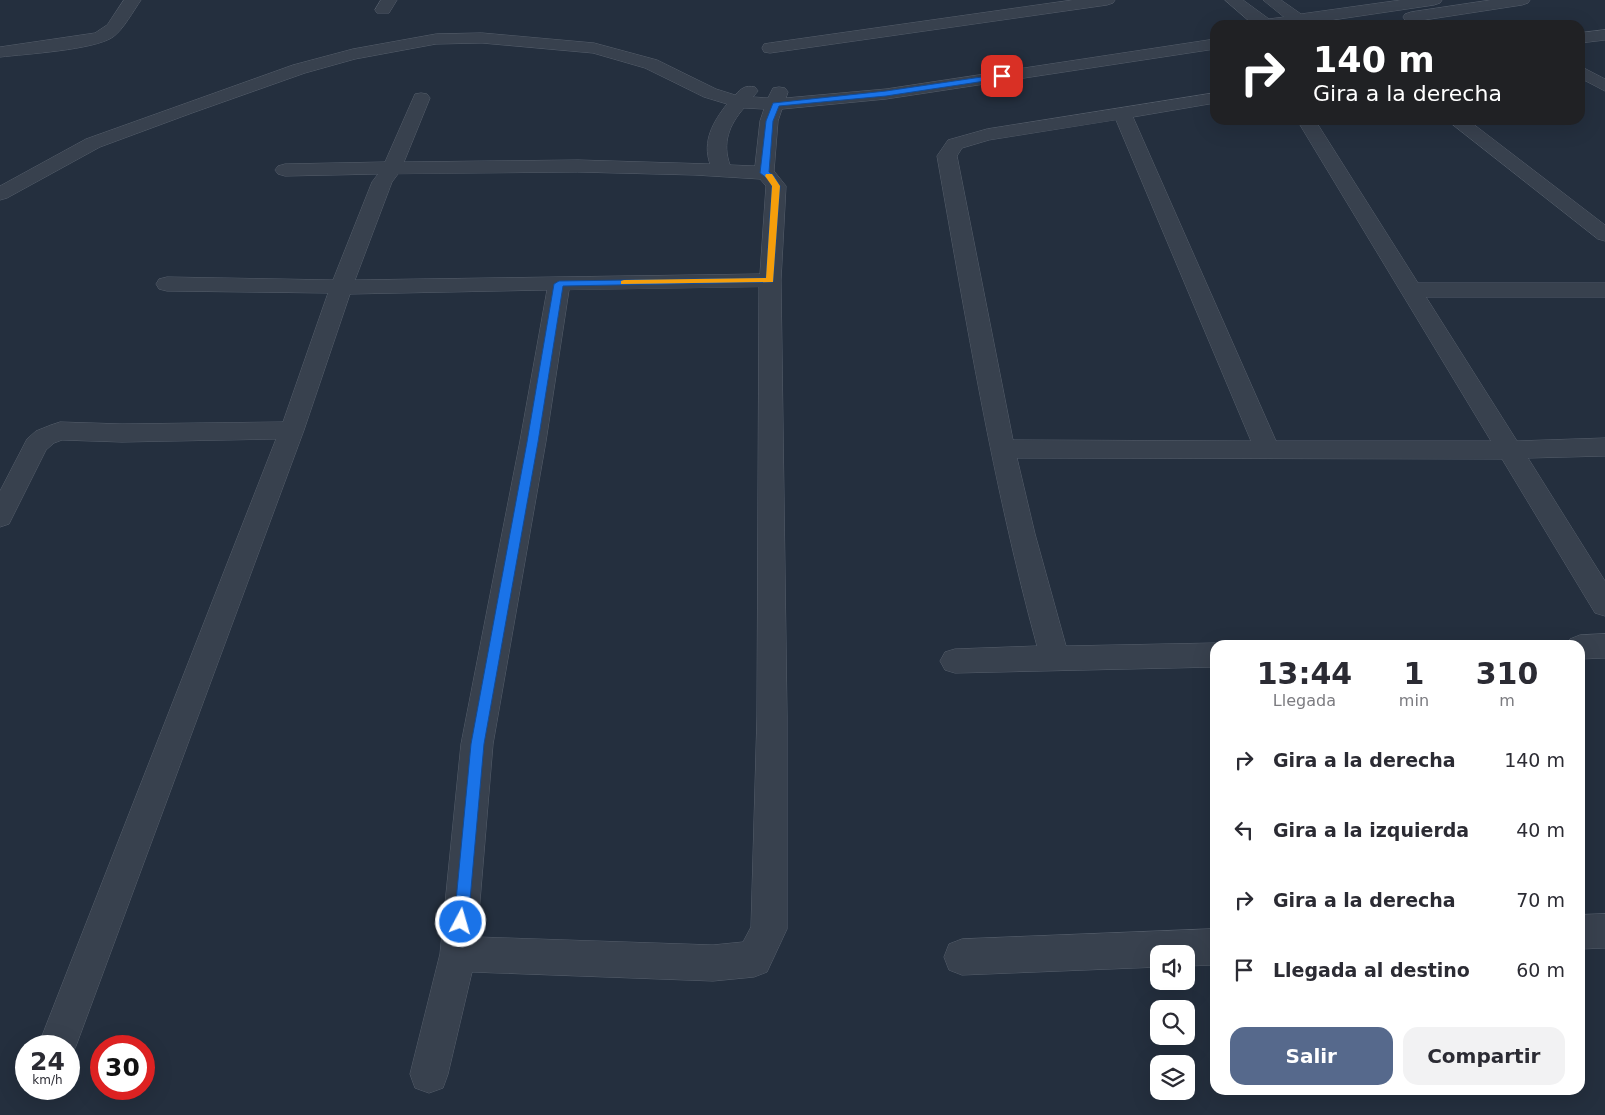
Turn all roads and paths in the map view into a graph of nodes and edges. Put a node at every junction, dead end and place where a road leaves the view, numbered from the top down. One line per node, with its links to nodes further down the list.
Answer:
1 (133, 0): 17 (street)
2 (1107, 0): 16 (street)
3 (1233, 0): 7 (street)
4 (1271, 0): 8 (street)
5 (1434, 0): 9 (street)
6 (1522, 0): 10 (street)
7 (1259, 20)
8 (1299, 20)
9 (1314, 20)
10 (1387, 20)
11 (1210, 33): 23 (street)
12 (1605, 35): 14 (street)
13 (615, 36): 32 (street)
14 (1585, 37)
15 (1210, 45): 23 (street)
16 (770, 48)
17 (0, 52)
18 (1585, 74): 20 (street)
19 (728, 81): 21 (street)
20 (1605, 86)
21 (744, 96): 23 (street); 30 (street); 33 (street)
22 (421, 98): 28 (street)
23 (778, 98): 31 (street)
24 (1210, 99): 25 (street)
25 (1122, 113): 43 (street); 44 (street)
26 (1309, 125): 39 (street)
27 (1462, 125): 34 (street)
28 (392, 168): 29 (street); 30 (street); 38 (street)
29 (285, 170)
30 (722, 170): 31 (street)
31 (764, 173): 35 (street)
32 (0, 176)
33 (0, 194)
34 (1605, 235)
35 (770, 280): 37 (street); 56 (street)
36 (167, 284): 38 (street)
37 (559, 284): 38 (street); 56 (street)
38 (341, 287): 41 (street)
39 (1412, 290): 40 (street); 45 (street)
40 (1605, 290)
41 (292, 430): 46 (street); 58 (street)
42 (1605, 447): 45 (street)
43 (1004, 449): 44 (street); 51 (street)
44 (1268, 450): 45 (street)
45 (1510, 450): 47 (street)
46 (0, 517)
47 (1605, 605)
48 (1605, 646): 49 (street)
49 (1585, 647)
50 (1210, 655): 51 (street)
51 (1055, 658): 52 (street)
52 (955, 661)
53 (1605, 931): 54 (street)
54 (1585, 932)
55 (1210, 947): 57 (street)
56 (458, 954): 59 (street)
57 (962, 957)
58 (60, 1035)
59 (429, 1074)

